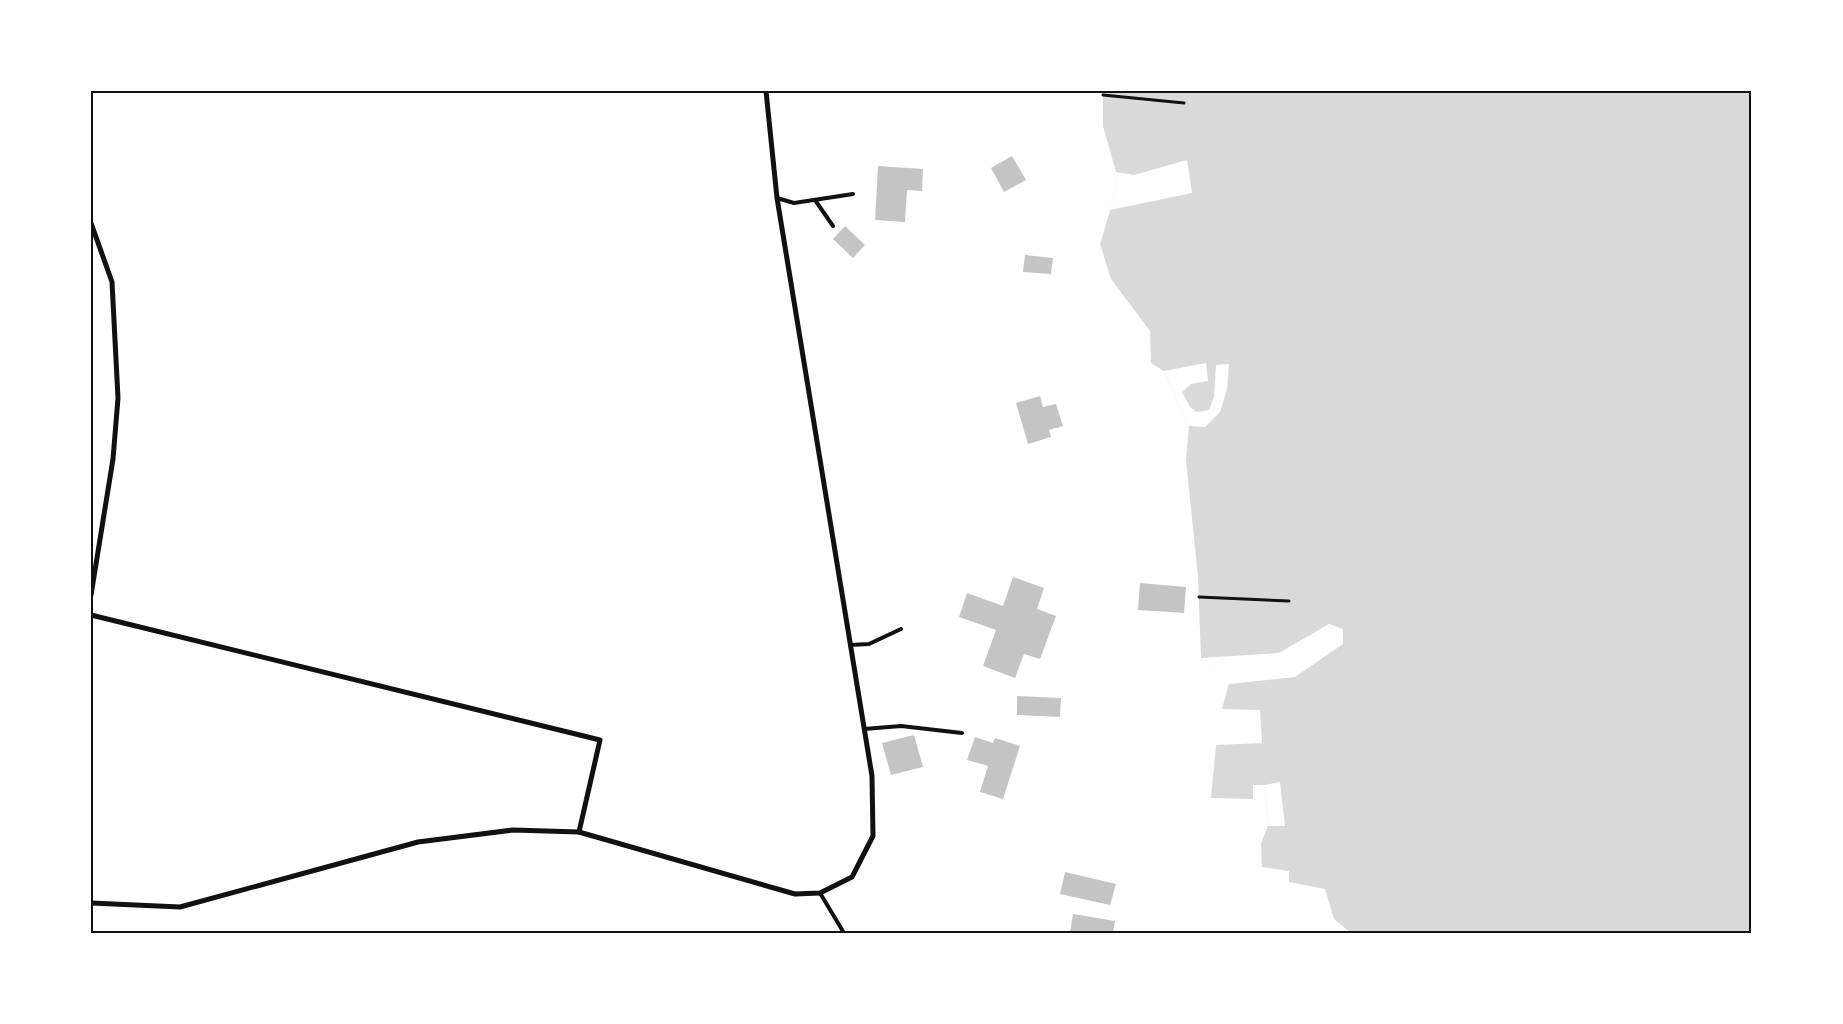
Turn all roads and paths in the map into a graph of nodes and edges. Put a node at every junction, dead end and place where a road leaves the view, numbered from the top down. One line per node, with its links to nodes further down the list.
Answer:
1 (766, 91): 5 (street)
2 (1103, 95): 3 (path)
3 (1184, 103)
4 (853, 194): 6 (lane)
5 (777, 198): 6 (lane); 14 (street)
6 (815, 200): 8 (lane)
7 (91, 223): 9 (street)
8 (832, 226)
9 (91, 595)
10 (1199, 597): 11 (path)
11 (1289, 601)
12 (91, 615): 17 (street)
13 (901, 629): 14 (lane)
14 (850, 645): 15 (street)
15 (864, 729): 16 (lane); 18 (street)
16 (962, 733)
17 (578, 832): 18 (street); 19 (street)
18 (820, 892): 20 (lane)
19 (91, 903)
20 (844, 933)

